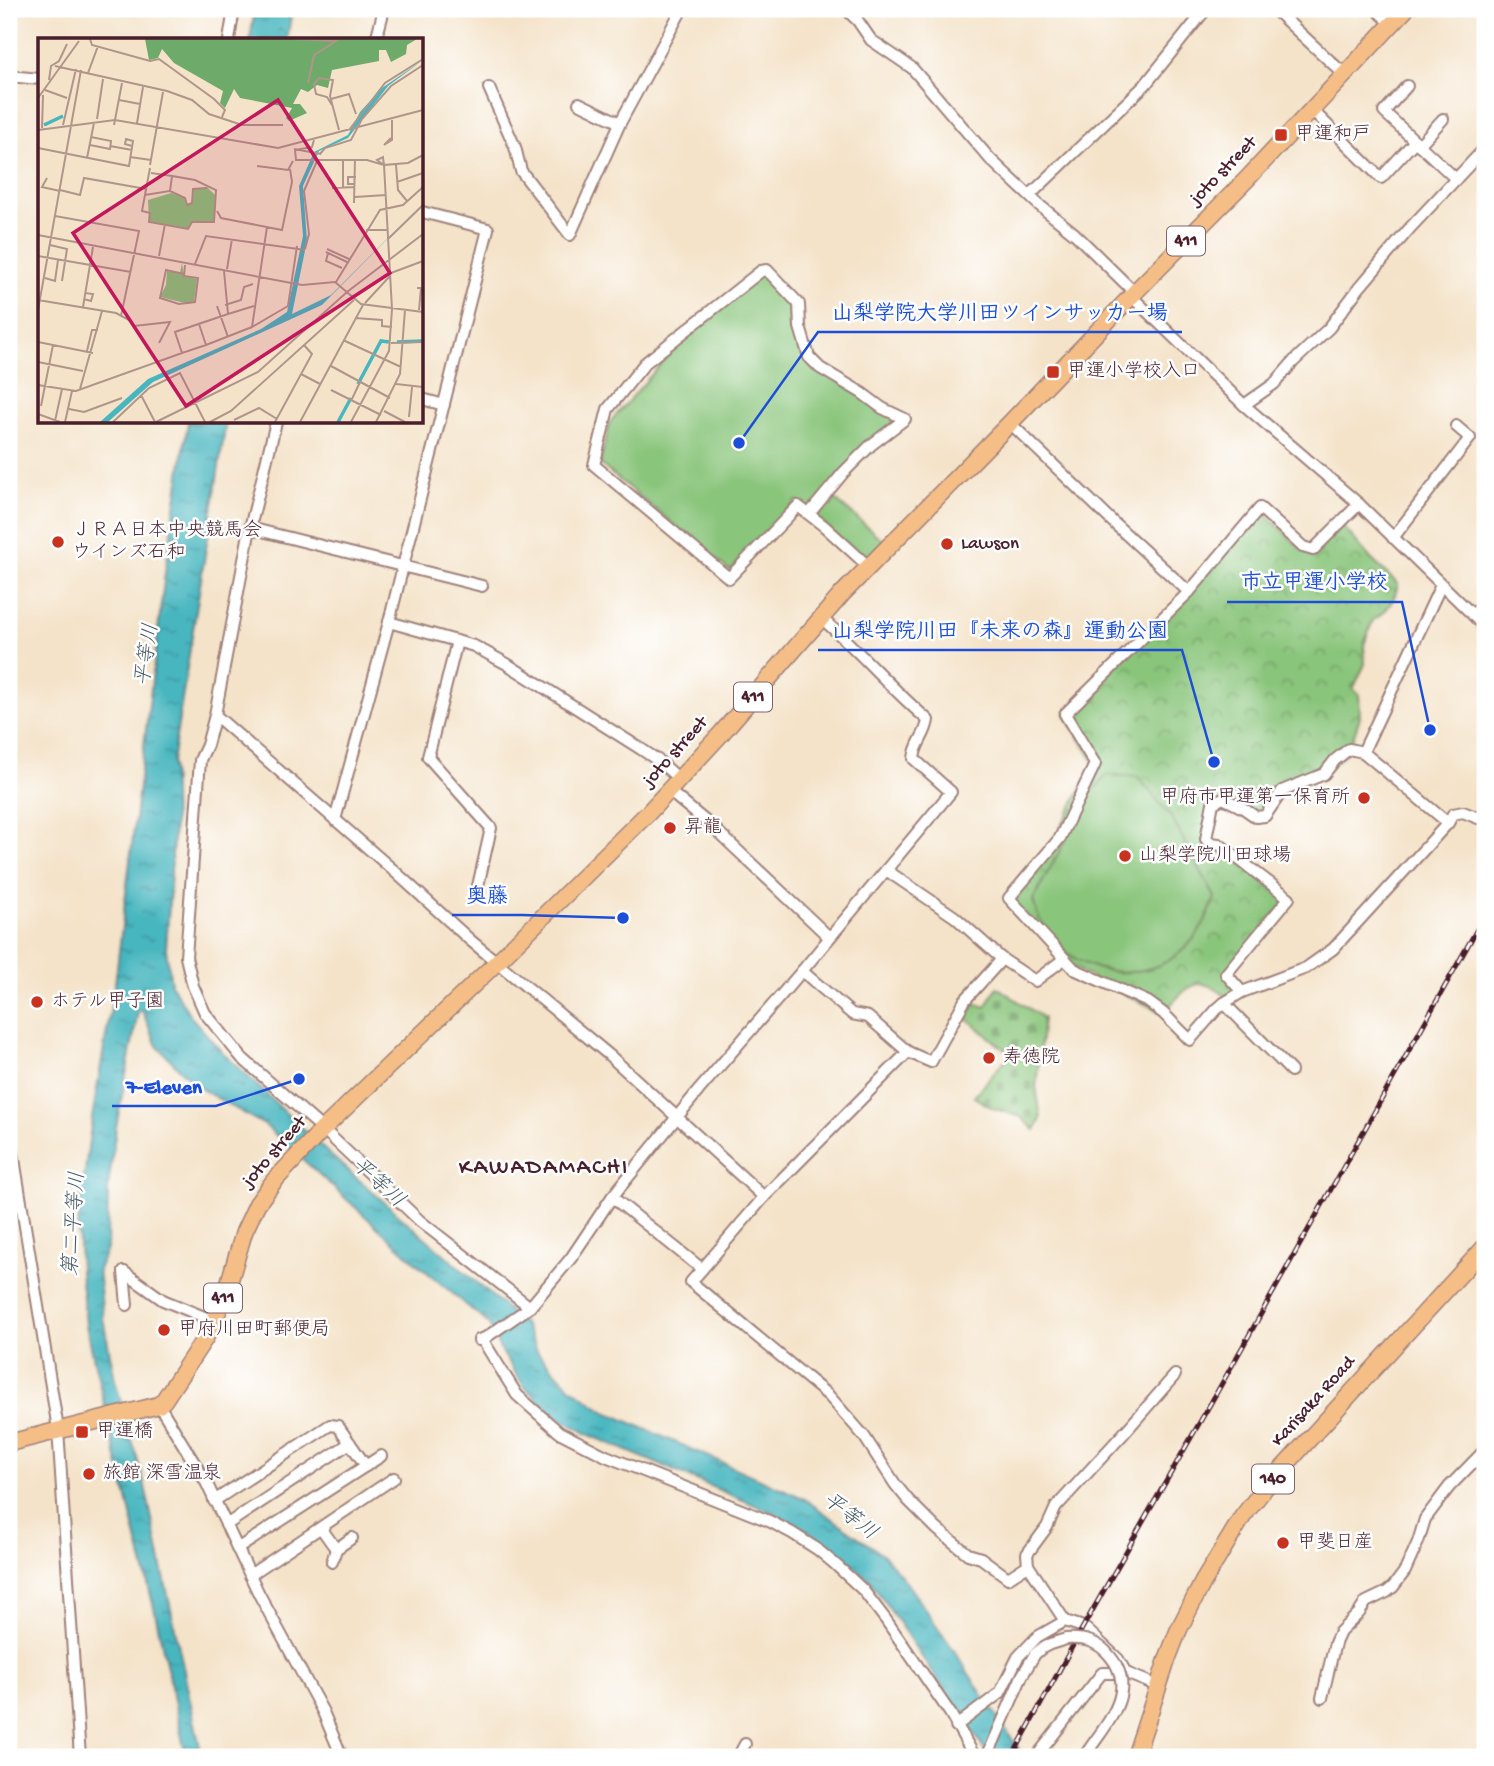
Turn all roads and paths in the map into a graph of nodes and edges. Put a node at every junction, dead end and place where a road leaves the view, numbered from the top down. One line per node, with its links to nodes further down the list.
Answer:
1 (234, 9): 10 (street)
2 (384, 9): 11 (street)
3 (682, 9): 20 (street)
4 (846, 9): 24 (street)
5 (1206, 9): 24 (street)
6 (1274, 9): 12 (street)
7 (1376, 9): 9 (street)
8 (1406, 9): 9 (highway, joto street / 411)
9 (1392, 24): 12 (highway, joto street / 411)
10 (229, 38)
11 (377, 38)
12 (1345, 75): 18 (highway, joto street / 411)
13 (9, 76): 14 (street)
14 (38, 79)
15 (1407, 86): 21 (street)
16 (489, 88): 20 (street)
17 (579, 103): 20 (street)
18 (1312, 110): 21 (street); 26 (highway, joto street / 411)
19 (1443, 119): 21 (street)
20 (620, 123)
21 (1417, 143): 23 (street)
22 (1485, 148): 23 (street)
23 (1456, 179): 29 (street)
24 (1030, 195): 26 (street)
25 (424, 213): 28 (street)
26 (1131, 296): 29 (street); 30 (highway, joto street / 411)
27 (424, 400): 28 (street)
28 (444, 405): 38 (street)
29 (1244, 405): 33 (street)
30 (1010, 423): 37 (highway, joto street / 411); 41 (street)
31 (276, 424): 35 (street)
32 (1456, 426): 36 (street)
33 (1359, 505): 36 (street); 41 (street)
34 (809, 514): 34 (street); 37 (street)
35 (250, 528): 38 (street); 48 (street)
36 (1393, 538): 39 (street)
37 (868, 566): 44 (highway, joto street / 411)
38 (403, 567): 40 (street); 45 (street)
39 (1441, 585): 43 (street); 49 (street)
40 (482, 586)
41 (1189, 592): 58 (street)
42 (1485, 603): 43 (street)
43 (1473, 615): 46 (street)
44 (821, 618): 50 (highway, joto street / 411); 54 (street)
45 (389, 622): 47 (street); 52 (street)
46 (1485, 628)
47 (457, 642): 50 (street); 55 (street)
48 (215, 715): 52 (street); 67 (street)
49 (1363, 752): 53 (street); 61 (street)
50 (674, 785): 56 (street); 59 (highway, joto street / 411)
51 (1485, 811): 53 (street)
52 (335, 820): 59 (street)
53 (1448, 823): 61 (street)
54 (886, 870): 56 (street); 57 (street)
55 (476, 895)
56 (829, 937): 60 (street)
57 (1002, 959): 58 (street); 63 (street)
58 (1065, 959): 62 (street)
59 (498, 961): 65 (street); 67 (highway, joto street / 411)
60 (802, 971): 63 (street); 65 (street)
61 (1242, 992): 62 (street)
62 (1224, 1003): 64 (street)
63 (908, 1052): 69 (street)
64 (1291, 1071)
65 (678, 1118): 68 (street); 69 (street)
66 (9, 1128): 77 (street)
67 (321, 1131): 73 (street); 74 (highway, joto street / 411)
68 (612, 1197): 71 (street); 73 (street)
69 (764, 1197): 71 (street)
70 (1485, 1247): 95 (highway, Karisaka Road / 140)
71 (702, 1269): 91 (street)
72 (127, 1305): 74 (street)
73 (530, 1307): 97 (street)
74 (214, 1321): 76 (highway, joto street / 411)
75 (1175, 1376): 91 (street)
76 (159, 1405): 77 (highway); 84 (street)
77 (58, 1429): 78 (highway); 99 (street)
78 (9, 1443)
79 (350, 1443): 82 (street); 84 (street); 85 (street)
80 (1485, 1450): 96 (street)
81 (381, 1456): 82 (street)
82 (366, 1466): 88 (street)
83 (394, 1478): 86 (street)
84 (214, 1501): 85 (street)
85 (226, 1525): 88 (street)
86 (321, 1528): 89 (street); 92 (street)
87 (352, 1538): 89 (street)
88 (237, 1549): 92 (street)
89 (336, 1549): 90 (street)
90 (332, 1562)
91 (1028, 1565): 93 (street)
92 (250, 1575): 100 (street)
93 (1065, 1621): 94 (street); 97 (street)
94 (1126, 1673): 95 (street); 104 (street)
95 (1158, 1686): 106 (highway, Karisaka Road / 140)
96 (1322, 1698)
97 (959, 1724): 102 (street)
98 (745, 1744): 101 (street)
99 (80, 1757)
100 (341, 1757)
101 (738, 1757)
102 (969, 1757)
103 (986, 1757): 105 (street, bridge)
104 (1036, 1757)
105 (1084, 1757)
106 (1135, 1757)

